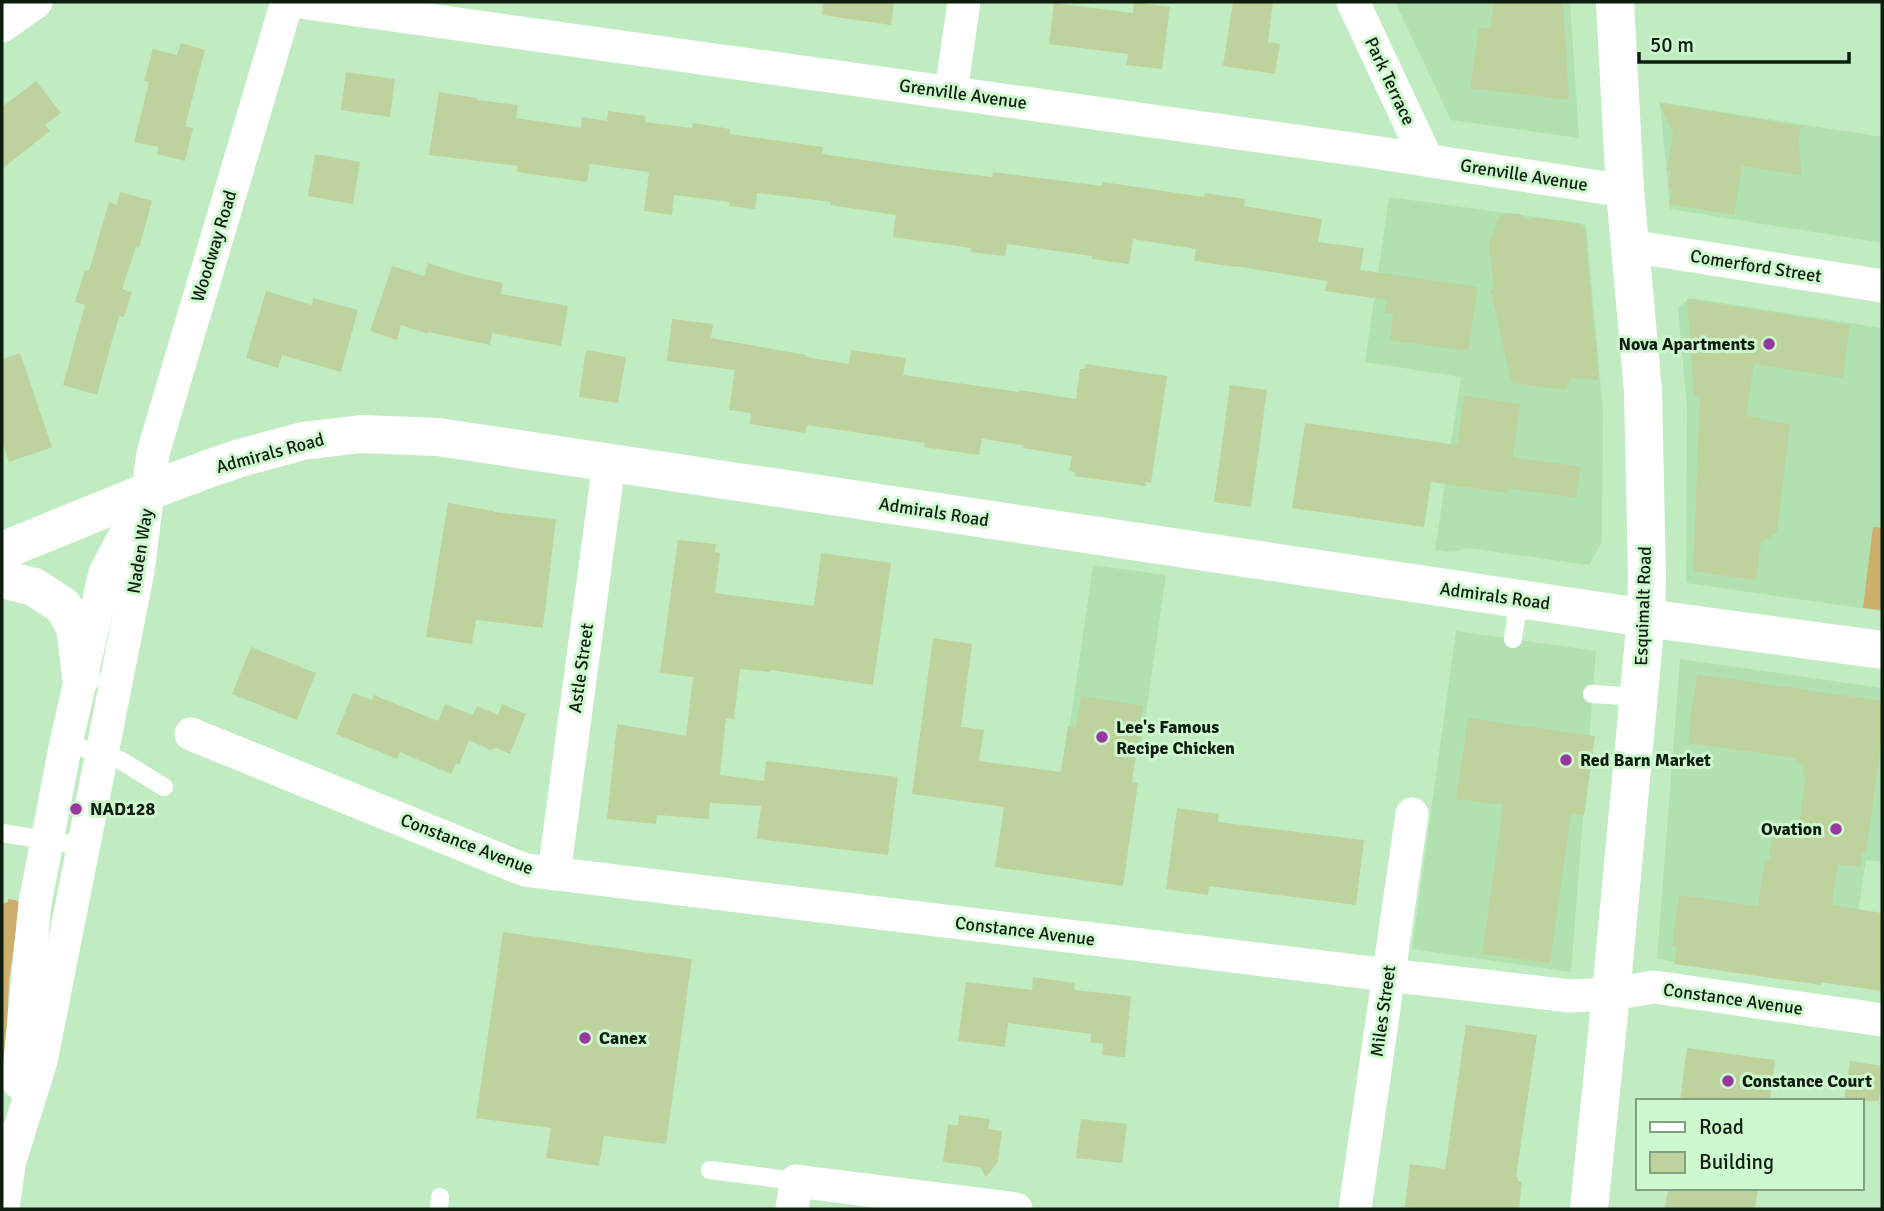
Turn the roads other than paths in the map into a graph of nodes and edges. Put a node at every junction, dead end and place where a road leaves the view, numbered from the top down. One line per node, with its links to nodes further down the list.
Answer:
1 (36, 2): 7 (street)
2 (287, 2): 14 (street, Woodway Road)
3 (300, 2): 8 (street, Grenville Avenue)
4 (964, 2): 8 (street)
5 (1353, 2): 9 (street, Park Terrace)
6 (1615, 2): 10 (main road, Esquimalt Road)
7 (2, 26)
8 (951, 92): 9 (street, Grenville Avenue)
9 (1427, 160): 10 (street, Grenville Avenue)
10 (1625, 191): 11 (main road, Esquimalt Road)
11 (1630, 246): 12 (street, Comerford Street); 18 (main road, Esquimalt Road)
12 (1882, 286)
13 (609, 463): 14 (main road, Admirals Road); 17 (main road, Admirals Road); 32 (street, Astle Street)
14 (149, 491): 15 (main road, Admirals Road); 21 (street, Naden Way); 26 (street, Naden Way)
15 (2, 551)
16 (2, 579): 21 (main road)
17 (1519, 599): 18 (main road, Admirals Road); 19 (lane)
18 (1646, 618): 20 (main road, Admirals Road); 23 (main road, Esquimalt Road)
19 (1513, 639)
20 (1882, 650)
21 (81, 677): 25 (street, Naden Way)
22 (1592, 694): 23 (lane)
23 (1639, 696): 34 (main road, Esquimalt Road)
24 (191, 734): 32 (street, Constance Avenue)
25 (66, 743): 26 (lane); 30 (street, Naden Way)
26 (102, 754): 27 (lane); 31 (street, Naden Way)
27 (164, 787)
28 (1412, 814): 33 (street, Miles Street)
29 (2, 833): 30 (lane)
30 (47, 841): 31 (lane); 36 (street, Naden Way)
31 (84, 846): 36 (street, Naden Way)
32 (554, 873): 33 (street, Constance Avenue)
33 (1388, 975): 34 (street, Constance Avenue); 41 (street, Miles Street)
34 (1611, 994): 35 (street, Constance Avenue); 42 (main road, Esquimalt Road)
35 (1882, 1020)
36 (10, 1157): 39 (street, Naden Way)
37 (710, 1170): 38 (lane)
38 (794, 1195): 40 (street)
39 (2, 1209)
40 (1016, 1209)
41 (1355, 1209)
42 (1589, 1209)

